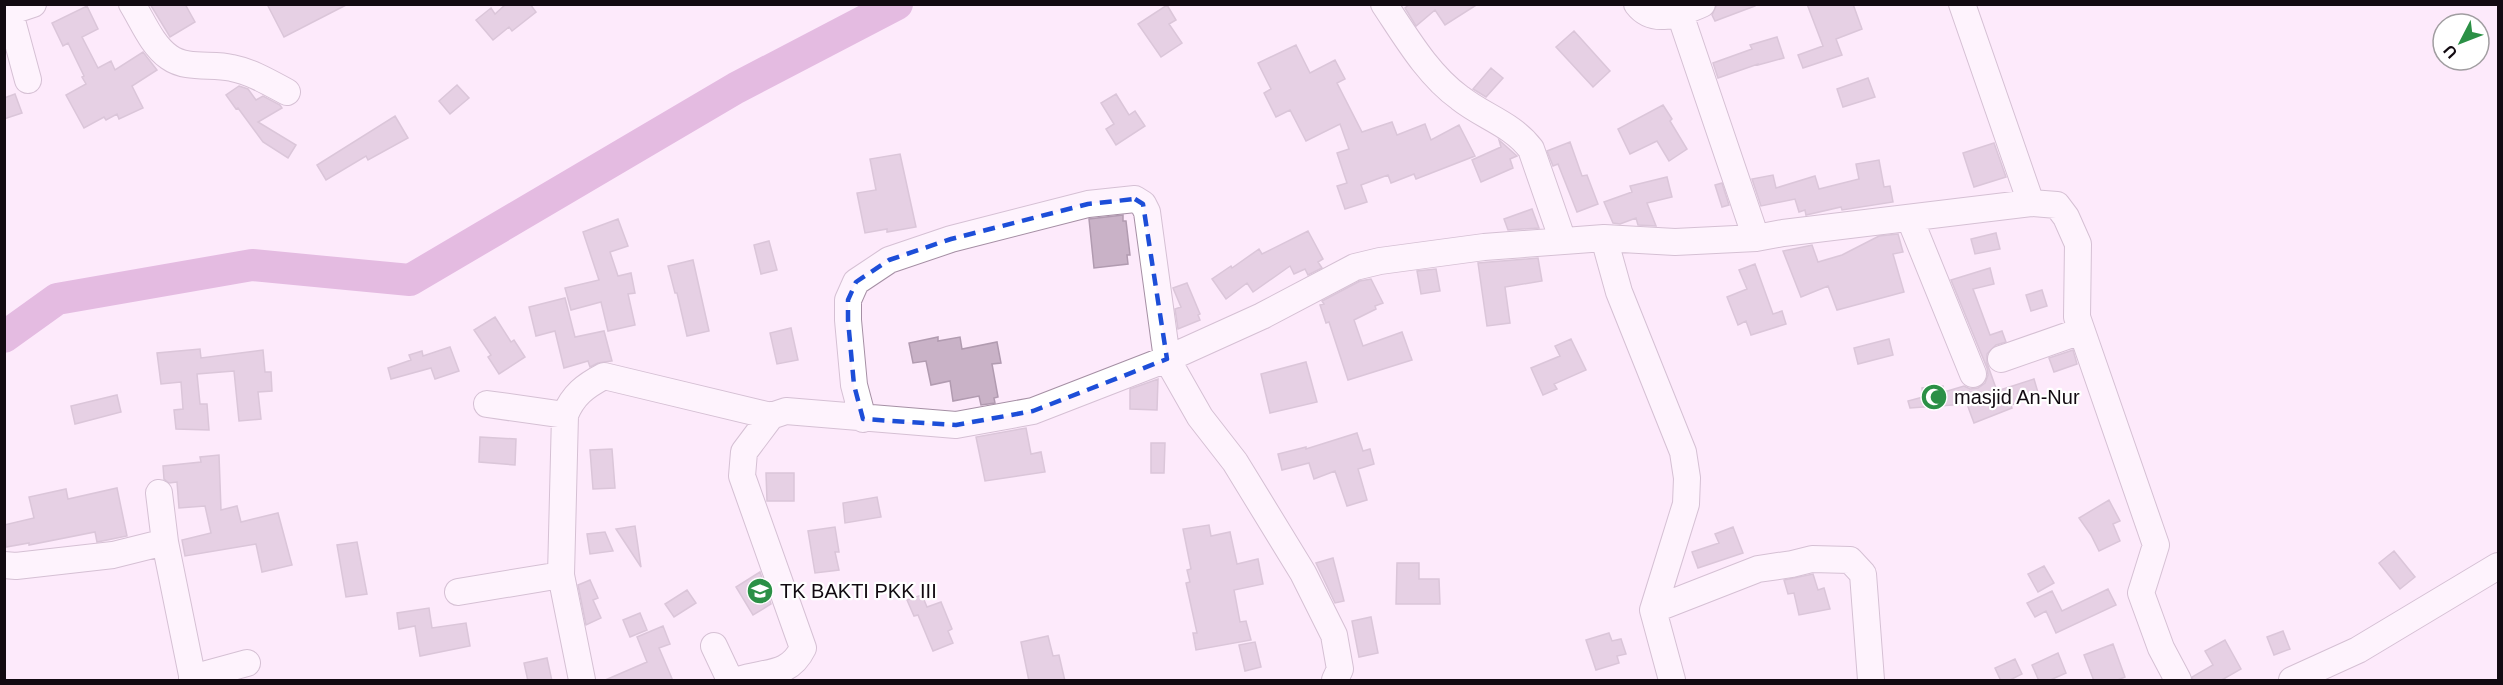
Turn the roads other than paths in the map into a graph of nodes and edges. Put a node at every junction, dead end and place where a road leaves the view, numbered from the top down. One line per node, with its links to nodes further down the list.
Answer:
1 (33, 4): 7 (street)
2 (132, 4): 8 (street)
3 (1384, 4): 13 (street)
4 (1637, 4): 6 (street)
5 (1962, 4): 9 (street)
6 (1691, 9): 12 (street)
7 (28, 80)
8 (287, 92)
9 (2031, 203): 10 (street); 14 (street)
10 (1910, 219): 12 (street); 17 (street)
11 (1604, 238): 12 (street); 13 (street); 28 (street)
12 (1756, 238)
13 (1563, 241): 16 (street)
14 (2081, 331): 15 (street); 38 (street)
15 (2001, 358)
16 (1167, 359): 21 (street); 21 (street); 35 (street)
17 (1972, 374)
18 (487, 404): 19 (street)
19 (565, 415): 20 (street); 26 (street)
20 (771, 416): 21 (street); 34 (street)
21 (863, 419)
22 (159, 493): 23 (street)
23 (165, 542): 24 (street); 31 (street)
24 (4, 565)
25 (2499, 566): 39 (street)
26 (561, 575): 27 (street); 32 (street)
27 (458, 591)
28 (1653, 610): 36 (street); 37 (street)
29 (714, 646): 33 (street)
30 (247, 663): 31 (street)
31 (192, 679)
32 (582, 681)
33 (730, 681)
34 (739, 681)
35 (1335, 681)
36 (1672, 681)
37 (1871, 681)
38 (2178, 681)
39 (2292, 681)

